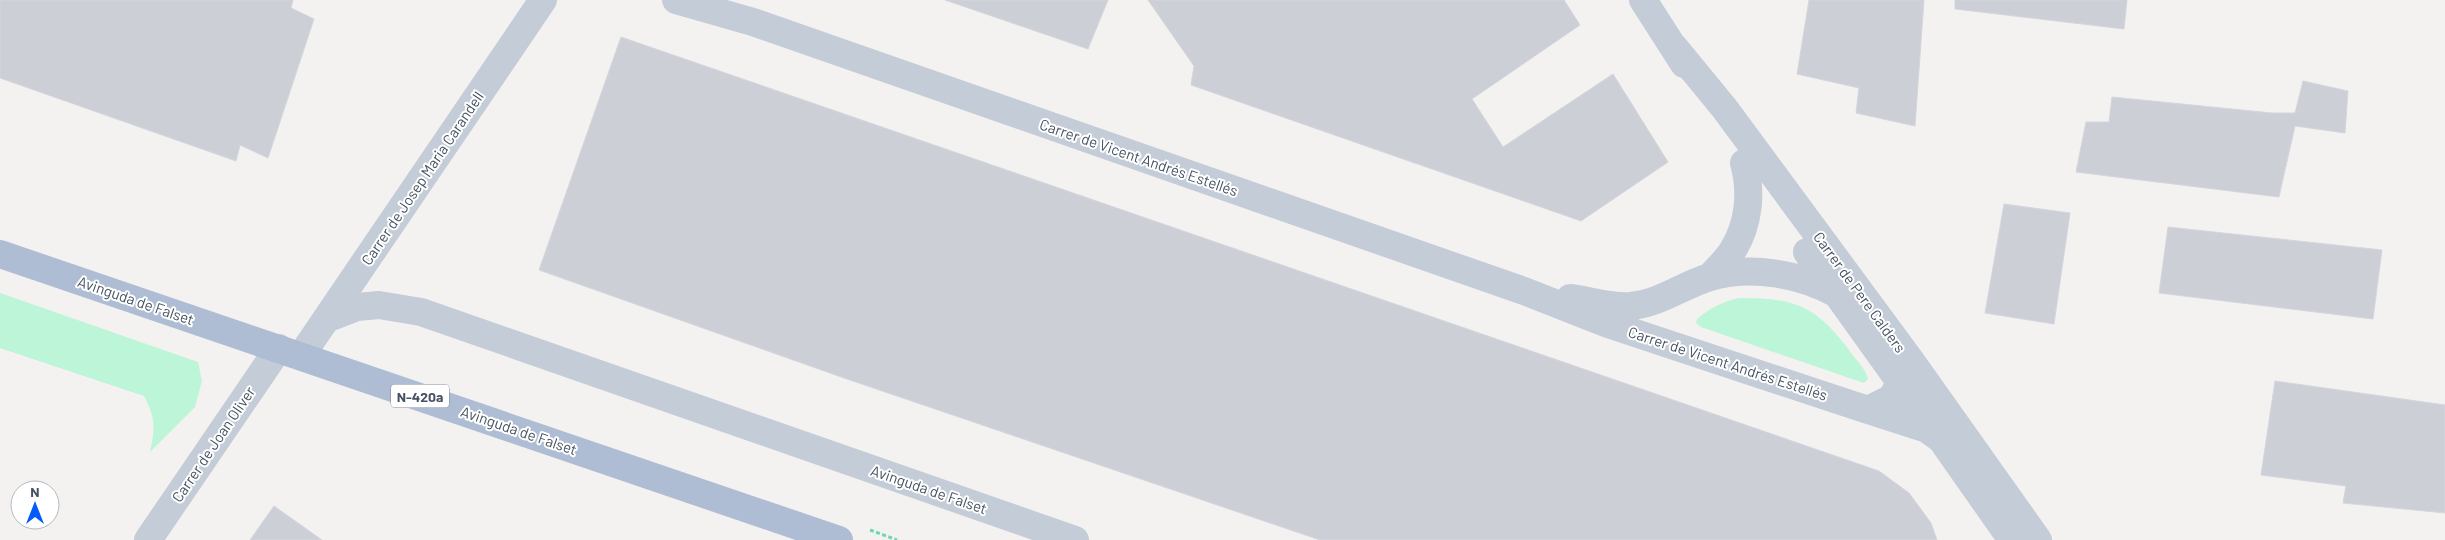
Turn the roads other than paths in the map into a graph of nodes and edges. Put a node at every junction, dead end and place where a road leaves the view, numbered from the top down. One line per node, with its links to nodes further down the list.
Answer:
1 (543, 0): 12 (street, Carrer de Josep Maria Carandell)
2 (676, 0): 5 (street, Carrer de Vicent Andrés Estellés)
3 (718, 0): 5 (street, Carrer de Vicent Andrés Estellés)
4 (1643, 0): 6 (street, Carrer de Pere Calders)
5 (754, 22): 10 (street, Carrer de Vicent Andrés Estellés)
6 (1675, 48): 7 (street, Carrer de Pere Calders); 14 (street, Carrer de Pere Calders)
7 (1744, 163): 9 (street, Carrer de Pere Calders); 11 (street, Carrer de Pere Calders)
8 (0, 254): 13 (main road, Avinguda de Falset / N-420a)
9 (1710, 277): 10 (street, Carrer de Vicent Andrés Estellés); 11 (street, Carrer de Vicent Andrés Estellés)
10 (1524, 292): 15 (street, Carrer de Vicent Andrés Estellés)
11 (1838, 295): 14 (street, Carrer de Pere Calders); 14 (street, Carrer de Vicent Andrés Estellés)
12 (326, 319): 13 (street, Carrer de Josep Maria Carandell); 19 (street, Avinguda de Falset)
13 (290, 352): 17 (street, Carrer de Joan Oliver); 18 (main road, Avinguda de Falset / N-420a)
14 (1903, 363): 15 (street); 16 (street, Carrer de Pere Calders); 21 (street, Carrer de Pere Calders)
15 (1868, 410): 16 (street, Carrer de Pere Calders)
16 (1941, 439): 20 (street, Carrer de Pere Calders)
17 (148, 540)
18 (839, 540)
19 (1075, 540)
20 (2012, 540)
21 (2038, 540)

